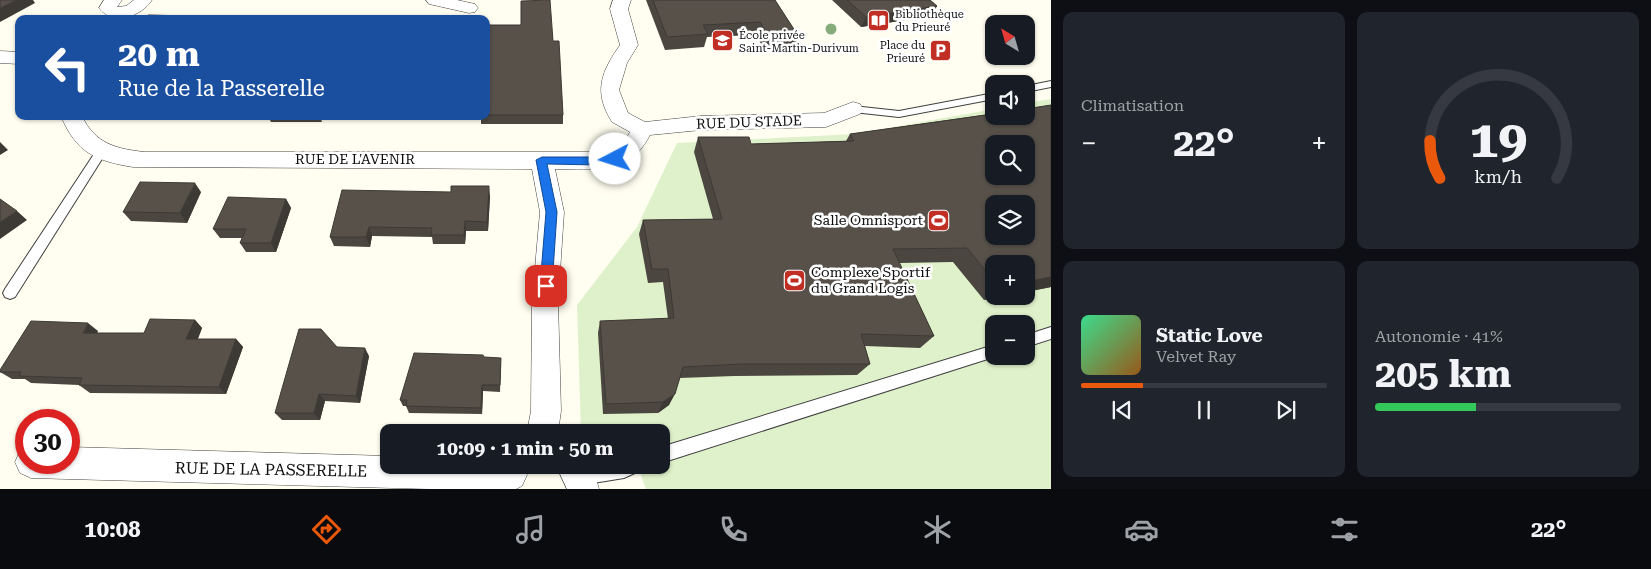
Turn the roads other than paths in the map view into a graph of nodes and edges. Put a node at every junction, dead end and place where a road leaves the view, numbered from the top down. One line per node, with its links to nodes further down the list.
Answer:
1 (435, 0): 4 (street)
2 (622, 0): 13 (street)
3 (148, 1): 5 (street)
4 (469, 8)
5 (113, 10)
6 (0, 57): 7 (street)
7 (15, 58)
8 (1051, 84): 9 (lane)
9 (1035, 87)
10 (985, 98): 11 (lane)
11 (853, 109): 13 (street, RUE DU STADE)
12 (73, 120): 14 (street, RUE DE L'AVENIR)
13 (642, 129): 15 (street, RUE DE L'AVENIR)
14 (102, 151): 15 (street, RUE DE L'AVENIR); 16 (lane)
15 (542, 160): 20 (street)
16 (10, 293)
17 (1051, 333): 18 (lane)
18 (1035, 338)
19 (985, 354): 21 (lane)
20 (544, 424)
21 (670, 452)
22 (80, 464): 24 (street, RUE DE LA PASSERELLE)
23 (598, 474): 25 (lane)
24 (512, 476)
25 (578, 477)

